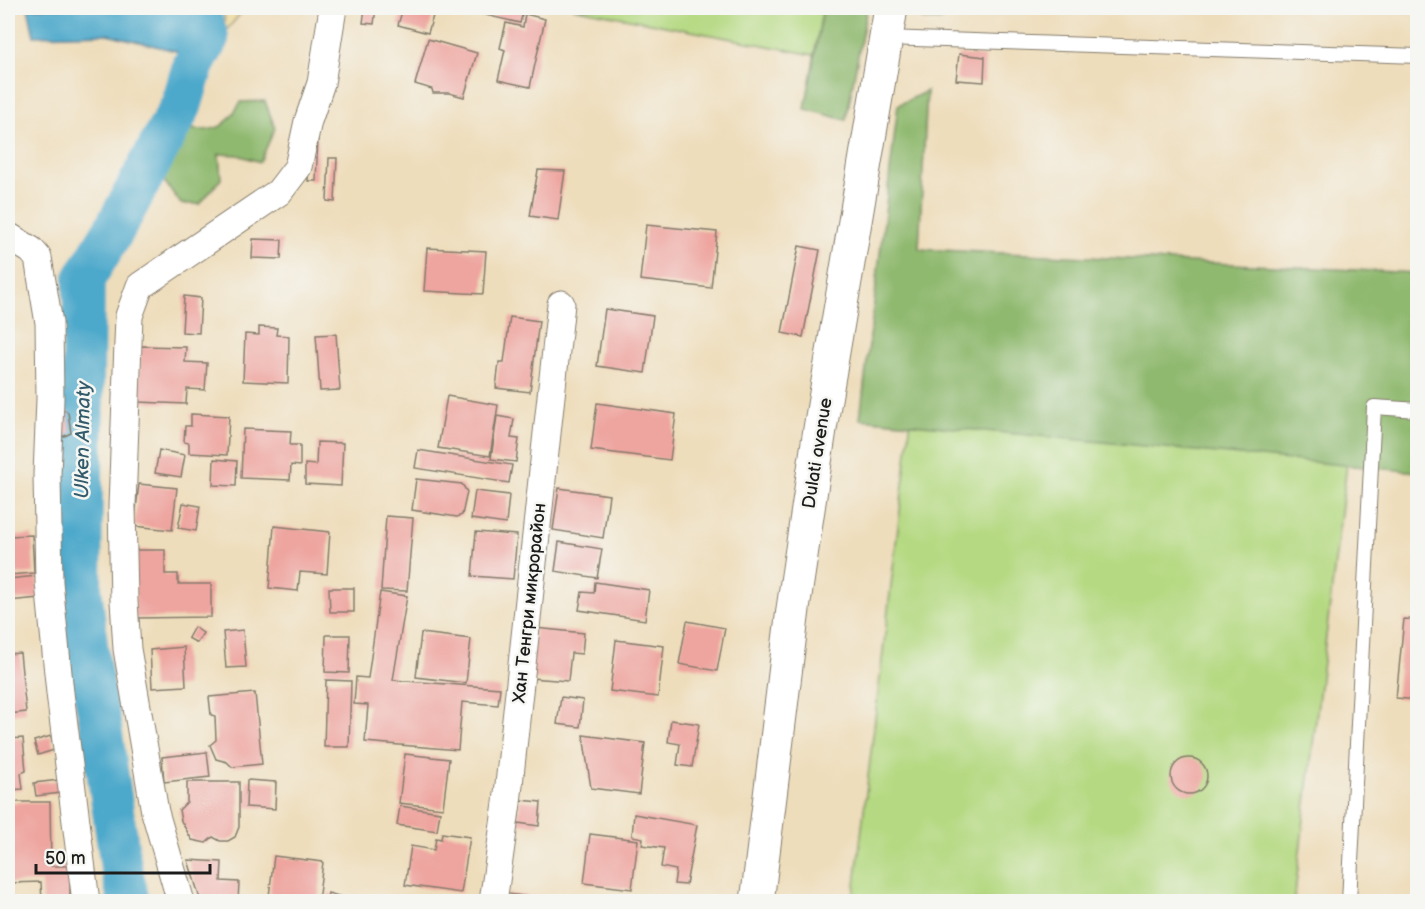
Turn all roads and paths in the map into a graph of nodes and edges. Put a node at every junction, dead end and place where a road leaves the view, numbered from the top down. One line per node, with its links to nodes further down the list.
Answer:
1 (333, 8): 8 (street)
2 (888, 23): 3 (lane); 10 (main road, Dulati avenue)
3 (1418, 56)
4 (8, 236): 7 (street)
5 (561, 304): 9 (street, Хан Тенгри микрорайон)
6 (1418, 410): 11 (lane)
7 (86, 902)
8 (181, 902)
9 (493, 902)
10 (757, 902)
11 (1349, 902)

